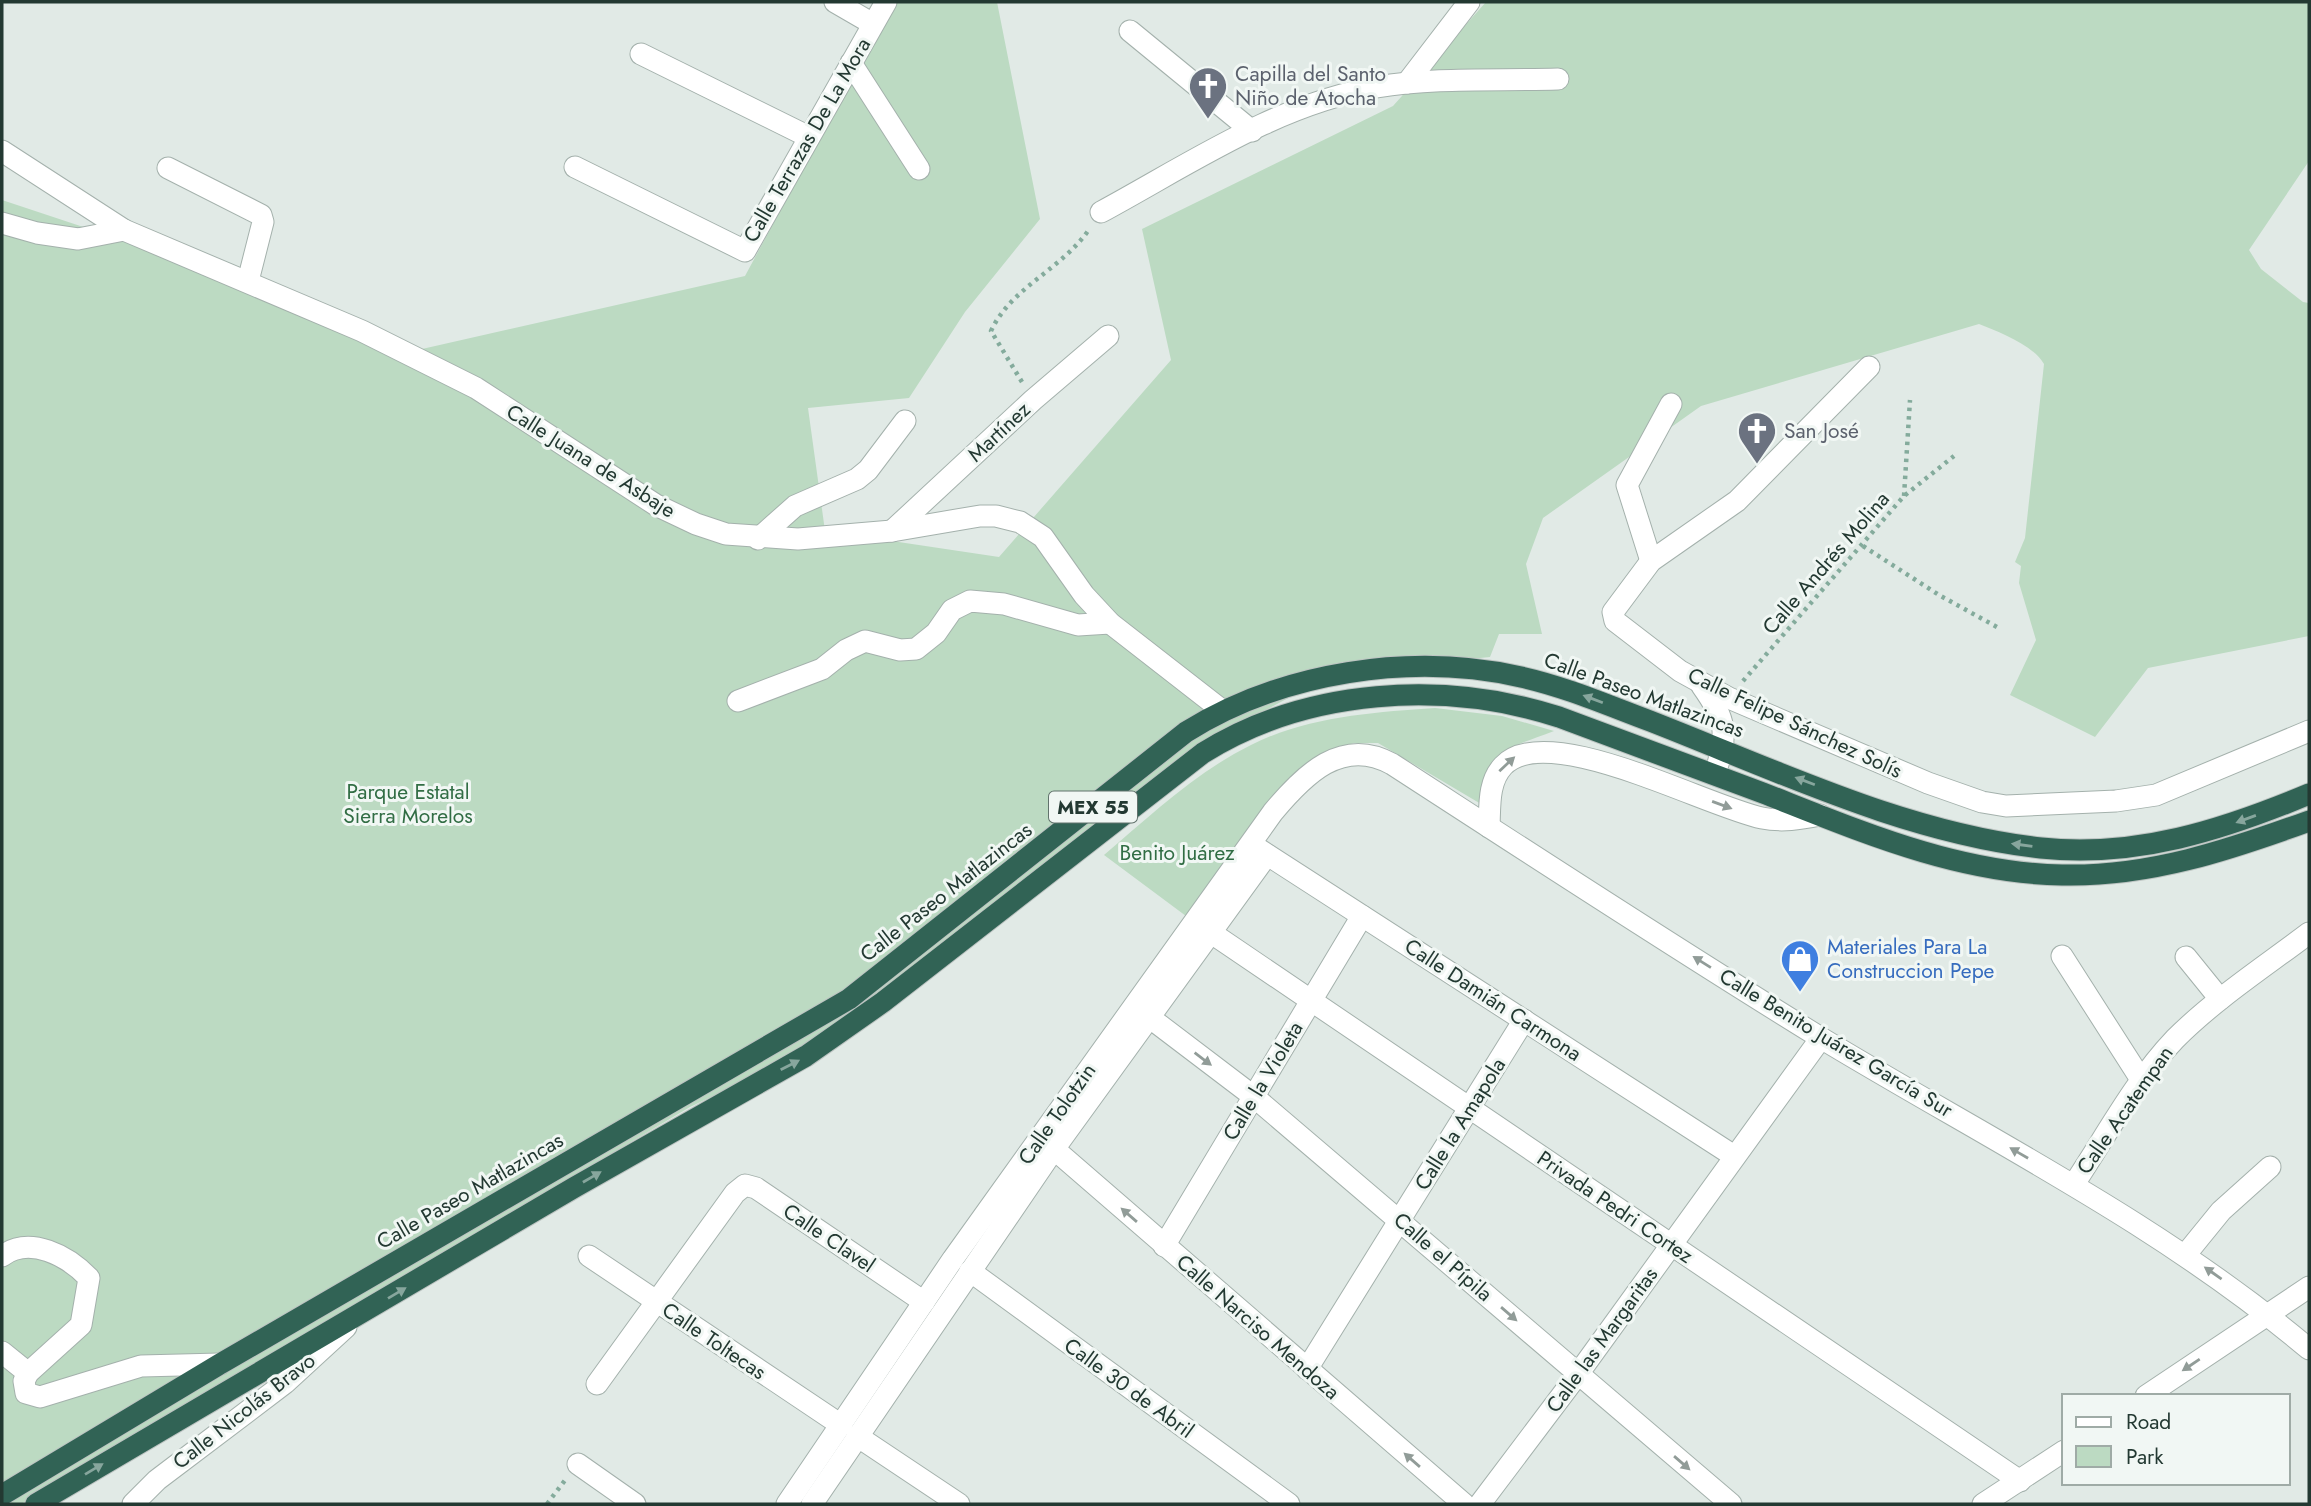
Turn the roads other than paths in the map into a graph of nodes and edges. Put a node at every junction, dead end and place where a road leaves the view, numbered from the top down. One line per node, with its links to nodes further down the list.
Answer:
1 (835, 2): 4 (street)
2 (886, 2): 4 (street, Calle Terrazas De La Mora)
3 (1469, 2): 9 (street)
4 (873, 24): 7 (street, Calle Terrazas De La Mora)
5 (1130, 31): 10 (street)
6 (641, 54): 11 (street)
7 (850, 63): 11 (street, Calle Terrazas De La Mora); 15 (street)
8 (1558, 79): 9 (street)
9 (1407, 83): 10 (street)
10 (1252, 131): 16 (street)
11 (808, 136): 14 (street, Calle Terrazas De La Mora)
12 (2, 151): 18 (street, Calle Juana de Asbaje)
13 (168, 167): 19 (street)
14 (575, 167)
15 (919, 169)
16 (1101, 212)
17 (2, 223): 18 (street)
18 (124, 230): 19 (street, Calle Juana de Asbaje)
19 (248, 281): 25 (street, Calle Juana de Asbaje)
20 (1108, 336): 24 (street, Martínez)
21 (1869, 367): 26 (street)
22 (1671, 404): 26 (street)
23 (905, 421): 25 (street)
24 (892, 531): 25 (street, Calle Juana de Asbaje); 27 (street, Calle Juana de Asbaje)
25 (758, 539)
26 (1651, 561): 28 (street, Calle Felipe Sánchez Solís)
27 (1110, 623): 29 (street); 30 (street, Calle Juana de Asbaje)
28 (1700, 684): 31 (street, Calle Felipe Sánchez Solís); 32 (street)
29 (737, 701)
30 (1223, 711): 32 (highway, Calle Paseo Matlazincas / MEX 55, one-way to 30); 71 (highway, Calle Paseo Matlazincas / MEX 55)
31 (2309, 731)
32 (1723, 749): 34 (street); 35 (highway, Calle Paseo Matlazincas / MEX 55, one-way to 32)
33 (1354, 753): 38 (street, Calle Benito Juárez García Sur); 39 (street, Calle Tolotzin)
34 (1715, 774): 36 (highway, MEX 55); 68 (highway, MEX 55, one-way to 34)
35 (2309, 794)
36 (1820, 816): 37 (highway, MEX 55); 38 (street, one-way to 36)
37 (2309, 821)
38 (1489, 827): 49 (street, Calle Benito Juárez García Sur, one-way to 38)
39 (1259, 849): 40 (street, Calle Damián Carmona); 41 (street, Calle Tolotzin); 66 (street, Calle Tolotzin)
40 (1362, 916): 46 (street, Calle la Violeta); 48 (street, Calle Damián Carmona)
41 (1210, 932): 46 (street, Privada Pedri Cortez); 47 (street, Calle Tolotzin)
42 (2309, 933): 45 (street, Calle Acatempan)
43 (2062, 956): 50 (street)
44 (2186, 957): 45 (street)
45 (2220, 999): 50 (street, Calle Acatempan)
46 (1311, 1001): 51 (street, Calle la Violeta); 52 (street, Privada Pedri Cortez)
47 (1149, 1017): 51 (street, Calle el Pípila, one-way to 51); 53 (street, Calle Tolotzin)
48 (1524, 1020): 52 (street, Calle la Amapola); 54 (street, Calle Damián Carmona)
49 (1821, 1038): 54 (street, Calle las Margaritas); 56 (street, Calle Benito Juárez García Sur, one-way to 49)
50 (2142, 1081): 56 (street, Calle Acatempan)
51 (1253, 1096): 57 (street, Calle el Pípila); 58 (street, Calle la Violeta)
52 (1470, 1108): 57 (street, Calle la Amapola); 59 (street, Privada Pedri Cortez)
53 (1054, 1149): 58 (street, Calle Narciso Mendoza, one-way to 53); 63 (street, Calle Tolotzin)
54 (1734, 1156): 59 (street, Calle las Margaritas)
55 (2270, 1167): 60 (street)
56 (2074, 1184): 60 (street, Calle Benito Juárez García Sur)
57 (1400, 1220): 72 (street, Calle la Amapola); 74 (street, Calle el Pípila, one-way to 74)
58 (1164, 1245): 72 (street, Calle Narciso Mendoza)
59 (1671, 1246): 74 (street, Calle las Margaritas); 80 (street, Privada Pedri Cortez)
60 (2186, 1254): 67 (street, Calle Benito Juárez García Sur, one-way to 60)
61 (2, 1256): 73 (street)
62 (589, 1256): 65 (street, Calle Toltecas)
63 (970, 1271): 77 (street, Calle Tolotzin); 88 (street, Calle 30 de Abril)
64 (2309, 1287): 67 (street)
65 (657, 1302): 66 (street, Calle Clavel); 75 (street); 77 (street, Calle Toltecas)
66 (924, 1302): 77 (street, Calle Tolotzin)
67 (2267, 1314): 69 (street, Calle Benito Juárez García Sur); 76 (street, one-way to 76)
68 (355, 1318): 82 (highway, MEX 55, one-way to 68); 83 (street, Calle Nicolás Bravo)
69 (2309, 1349)
70 (2, 1352): 73 (street)
71 (220, 1364): 73 (street); 81 (highway, Calle Paseo Matlazincas / MEX 55)
72 (1307, 1369): 89 (street, Calle Narciso Mendoza, one-way to 72)
73 (28, 1373)
74 (1578, 1374): 90 (street, Calle las Margaritas); 91 (street, Calle el Pípila, one-way to 91)
75 (597, 1384)
76 (2149, 1394)
77 (849, 1430): 85 (street, Calle Tolotzin); 86 (street, Calle Tolotzin); 87 (street, Calle Toltecas)
78 (2062, 1452): 80 (street)
79 (578, 1464): 84 (street)
80 (2020, 1481): 92 (street)
81 (2, 1495)
82 (36, 1504)
83 (133, 1504)
84 (635, 1504)
85 (787, 1504)
86 (812, 1504)
87 (959, 1504)
88 (1289, 1504)
89 (1464, 1504)
90 (1479, 1504)
91 (1731, 1504)
92 (1983, 1504)

